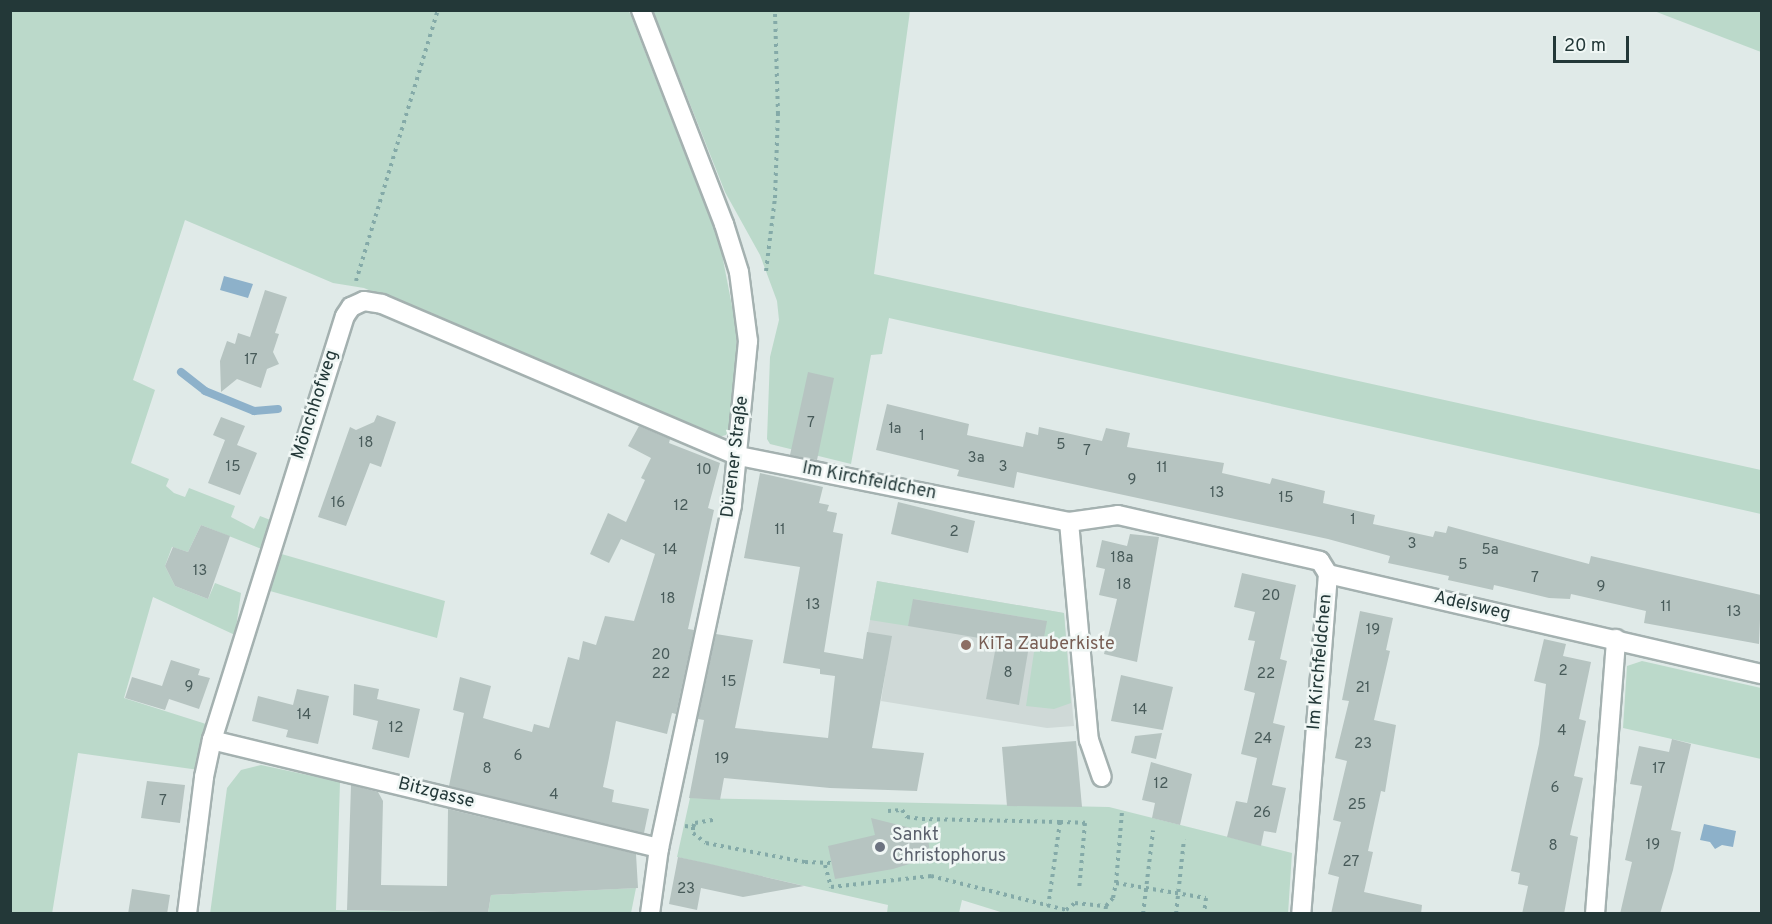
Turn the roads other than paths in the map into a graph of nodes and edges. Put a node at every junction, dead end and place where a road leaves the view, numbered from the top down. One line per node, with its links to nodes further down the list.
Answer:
1 (641, 10): 2 (street, Dürener Straße)
2 (739, 456): 3 (street, Im Kirchfeldchen); 7 (street, Mönchhofweg); 9 (street, Dürener Straße)
3 (1069, 522): 4 (street, Im Kirchfeldchen); 8 (street)
4 (1328, 574): 5 (street, Adelsweg); 12 (street, Im Kirchfeldchen)
5 (1616, 639): 6 (street, Adelsweg); 13 (street)
6 (1761, 674)
7 (212, 740): 9 (street, Bitzgasse); 10 (street, Mönchhofweg)
8 (1102, 777)
9 (659, 848): 11 (street, Dürener Straße)
10 (187, 914)
11 (650, 914)
12 (1301, 914)
13 (1595, 914)

